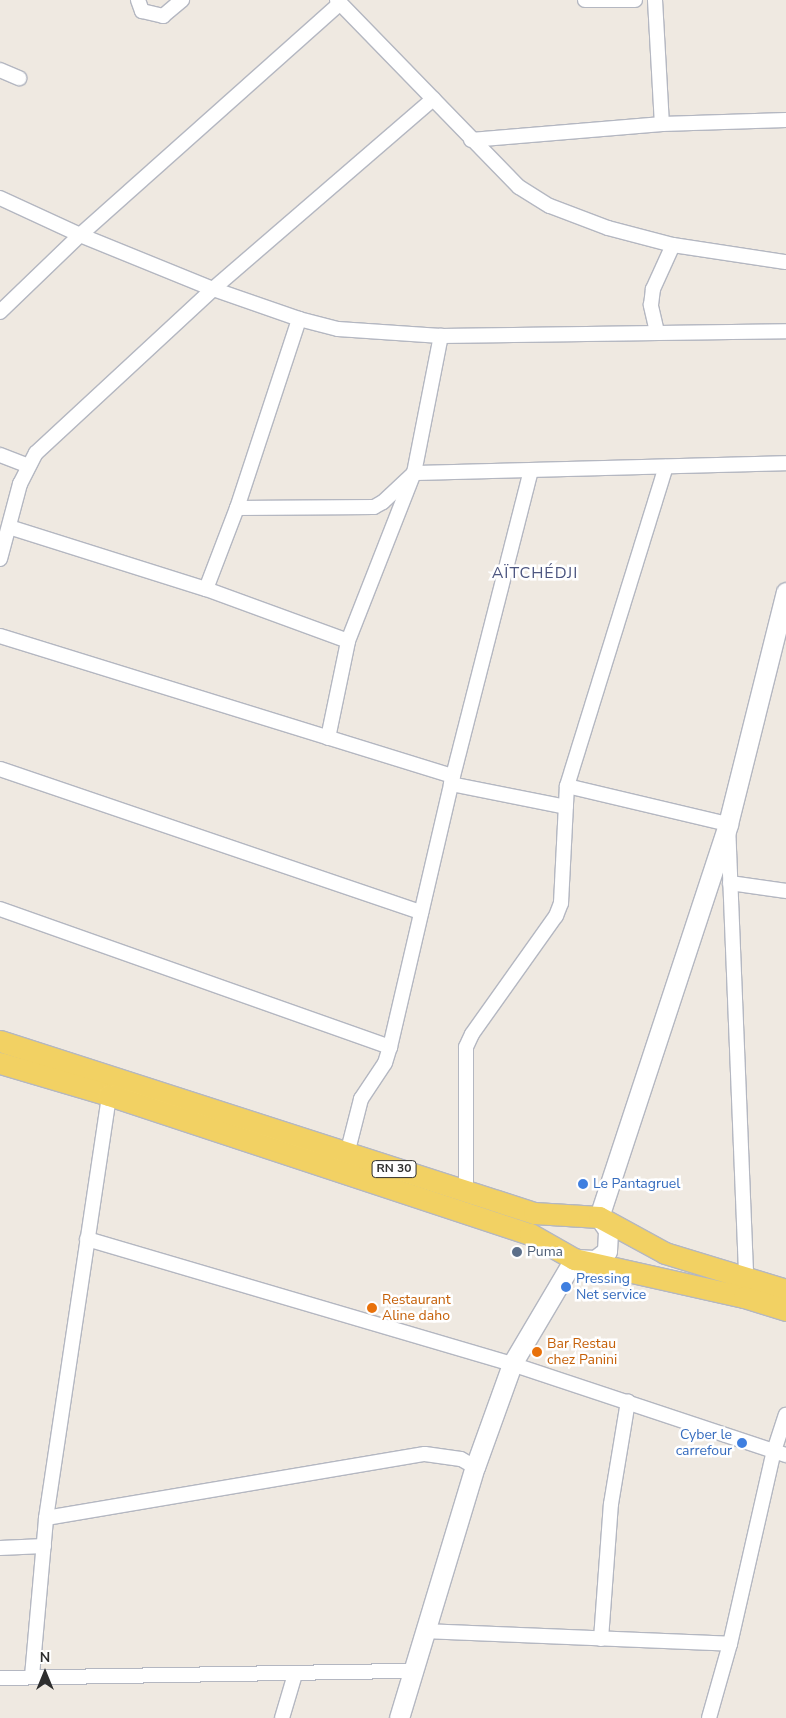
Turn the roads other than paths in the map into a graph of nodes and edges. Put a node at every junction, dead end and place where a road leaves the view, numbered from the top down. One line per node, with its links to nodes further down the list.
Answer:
1 (138, 0): 2 (street)
2 (182, 0)
3 (585, 0): 4 (street)
4 (635, 0)
5 (655, 0): 11 (street)
6 (339, 1): 9 (street); 14 (street)
7 (0, 70): 8 (street)
8 (19, 78)
9 (433, 99): 12 (street); 17 (street)
10 (786, 120): 11 (street)
11 (662, 124): 12 (street)
12 (471, 140): 15 (street)
13 (0, 198): 14 (street)
14 (80, 235): 17 (street); 18 (street)
15 (673, 245): 16 (street); 20 (street)
16 (786, 262)
17 (213, 289): 19 (street); 25 (street)
18 (0, 312)
19 (299, 320): 22 (street); 29 (street)
20 (657, 332): 21 (street); 22 (street)
21 (786, 332)
22 (442, 336): 28 (street)
23 (0, 455): 25 (street)
24 (786, 463): 26 (street)
25 (28, 466): 30 (street)
26 (666, 467): 27 (street); 39 (street)
27 (531, 471): 28 (street); 38 (street)
28 (414, 473): 29 (street); 35 (street)
29 (238, 508): 32 (street)
30 (9, 527): 31 (street); 32 (street)
31 (0, 559)
32 (206, 589): 35 (street)
33 (786, 592): 41 (street)
34 (0, 636): 36 (street)
35 (348, 641): 36 (street)
36 (328, 738): 38 (street)
37 (0, 769): 45 (street)
38 (452, 780): 40 (street); 45 (street)
39 (567, 786): 40 (street); 41 (street)
40 (566, 807): 51 (street)
41 (728, 824): 42 (street); 52 (street)
42 (730, 883): 43 (street); 55 (street)
43 (786, 891)
44 (0, 909): 47 (street)
45 (422, 912): 47 (street)
46 (0, 1041): 50 (main road, RN 30 / RN 30)
47 (390, 1047): 50 (street)
48 (0, 1064): 49 (main road, RN 30)
49 (109, 1095): 53 (street); 54 (main road, RN 30)
50 (347, 1154): 51 (main road, RN 30 / RN 30)
51 (466, 1191): 52 (main road, RN 30 / RN 30)
52 (599, 1218): 54 (street); 55 (main road, RN 30 / RN 30)
53 (87, 1239): 58 (street); 63 (street)
54 (574, 1258): 57 (main road, RN 30); 58 (street)
55 (746, 1280): 56 (main road, RN 30 / RN 30)
56 (786, 1290)
57 (786, 1310)
58 (512, 1364): 59 (street); 62 (street)
59 (628, 1401): 61 (street); 67 (street)
60 (786, 1415): 61 (street)
61 (780, 1453): 68 (street)
62 (475, 1467): 63 (street); 66 (street)
63 (46, 1518): 64 (street)
64 (44, 1546): 65 (street); 71 (street)
65 (0, 1548)
66 (424, 1632): 67 (street); 69 (street)
67 (601, 1639): 68 (street)
68 (730, 1644): 75 (street)
69 (413, 1671): 70 (street); 74 (street)
70 (295, 1674): 71 (street); 73 (street)
71 (32, 1676): 72 (street)
72 (0, 1678)
73 (282, 1718)
74 (400, 1718)
75 (709, 1718)

